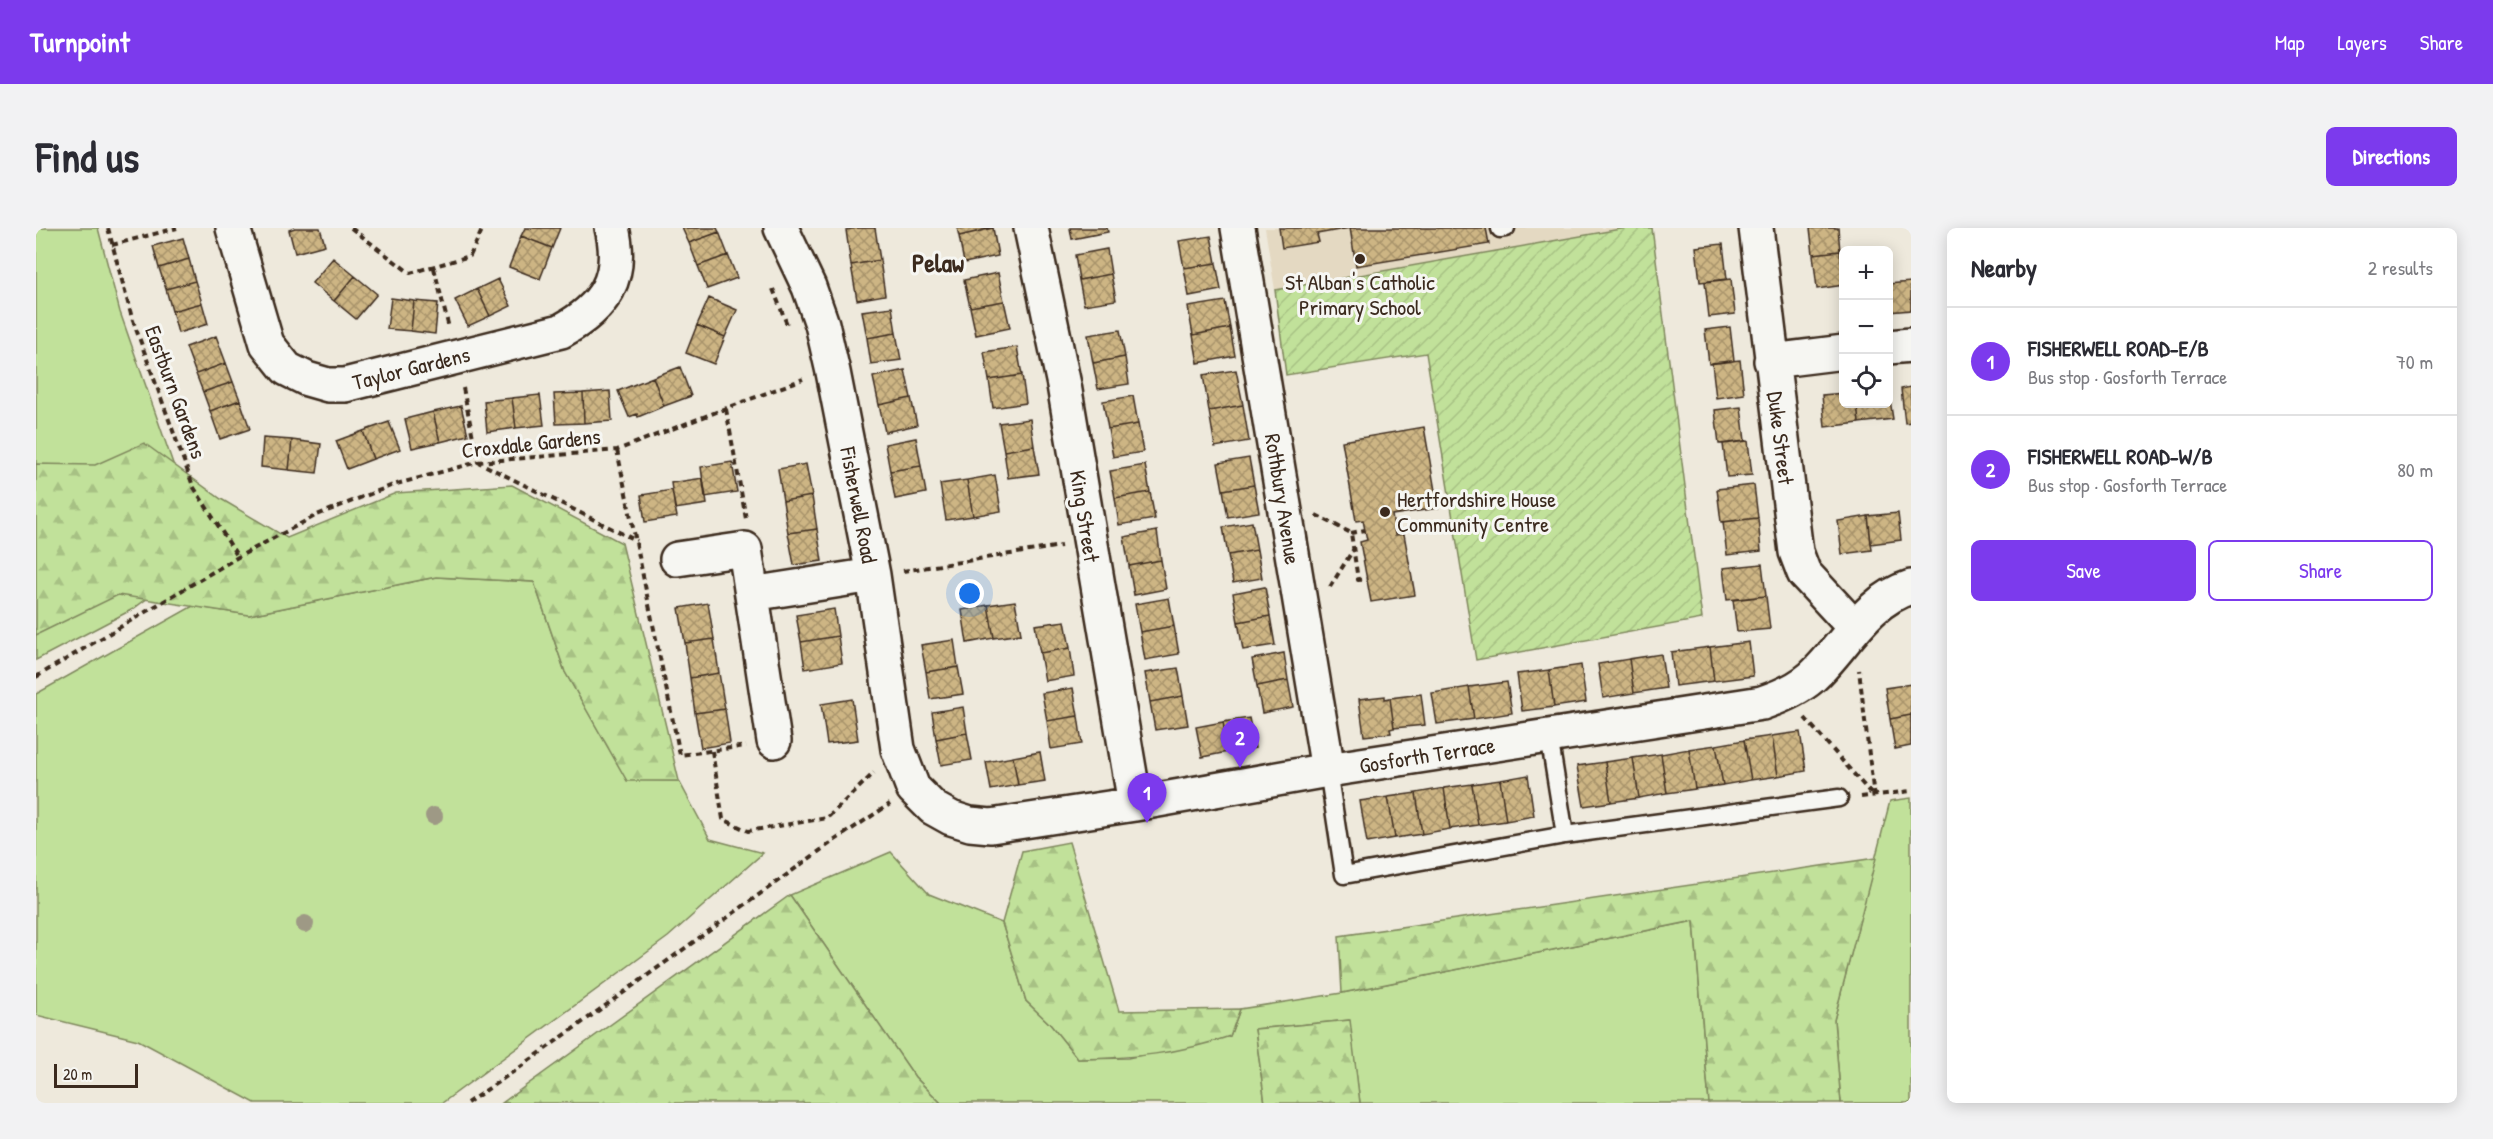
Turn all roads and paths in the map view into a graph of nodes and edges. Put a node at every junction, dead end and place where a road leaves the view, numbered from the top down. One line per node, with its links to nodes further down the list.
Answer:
1 (108, 228): 11 (path, Eastburn Gardens)
2 (177, 228): 11 (path)
3 (233, 228): 18 (street, Taylor Gardens)
4 (351, 228): 12 (path)
5 (483, 228): 12 (path)
6 (612, 228): 18 (street, Taylor Gardens)
7 (781, 228): 20 (street, Fisherwell Road)
8 (1030, 228): 28 (street, King Street)
9 (1238, 228): 24 (street, Rothbury Avenue)
10 (1756, 228): 19 (street, Duke Street)
11 (112, 245): 31 (path, Eastburn Gardens)
12 (434, 268): 18 (path)
13 (771, 282): 14 (path)
14 (791, 335)
15 (1911, 345): 16 (street)
16 (1893, 347)
17 (1839, 353): 19 (street)
18 (456, 357): 23 (path)
19 (1771, 361): 38 (street, Duke Street)
20 (833, 372): 21 (path, Croxdale Gardens); 33 (street, Fisherwell Road)
21 (726, 409): 22 (path, Croxdale Gardens); 29 (path)
22 (618, 450): 23 (path, Croxdale Gardens); 27 (path)
23 (478, 462): 27 (path); 31 (path, Croxdale Gardens)
24 (1282, 498): 26 (path); 36 (street, Rothbury Avenue)
25 (1365, 530): 26 (path)
26 (1350, 533): 30 (path)
27 (638, 541): 44 (path)
28 (1089, 542): 33 (path); 50 (street, King Street)
29 (745, 549): 32 (street); 37 (street)
30 (1353, 549): 34 (path); 36 (path)
31 (238, 557): 39 (path, Croxdale Gardens)
32 (677, 559)
33 (873, 575): 37 (street); 43 (street, Fisherwell Road)
34 (1367, 579)
35 (1911, 587): 38 (street, Gosforth Terrace)
36 (1298, 591): 45 (street, Rothbury Avenue)
37 (752, 594): 42 (street)
38 (1854, 627): 40 (street, Gosforth Terrace); 48 (path)
39 (36, 677)
40 (1785, 695): 41 (street, Gosforth Terrace); 48 (path)
41 (1549, 736): 45 (street, Gosforth Terrace); 51 (lane)
42 (774, 741): 44 (path)
43 (898, 749): 44 (path); 46 (street, Fisherwell Road)
44 (712, 751)
45 (1328, 770): 50 (street, Gosforth Terrace); 51 (lane)
46 (913, 788): 50 (street, Gosforth Terrace); 52 (path)
47 (1911, 791): 48 (path)
48 (1874, 797): 49 (path)
49 (1839, 798): 51 (lane)
50 (1135, 804)
51 (1565, 835)
52 (466, 1103)

